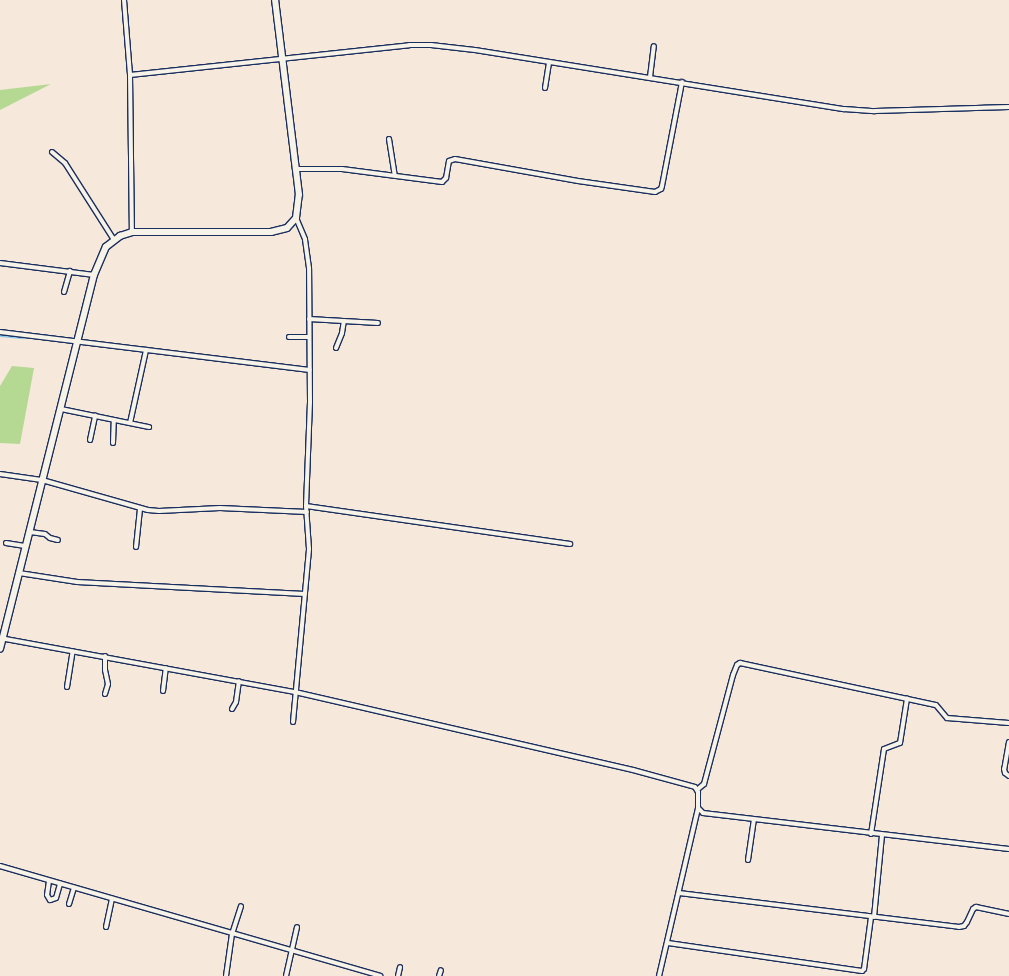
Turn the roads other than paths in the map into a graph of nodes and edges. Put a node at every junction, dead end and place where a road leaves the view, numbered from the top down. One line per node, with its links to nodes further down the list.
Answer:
1 (124, 0): 6 (street)
2 (275, 0): 4 (main road)
3 (654, 46): 7 (street)
4 (282, 58): 5 (street); 6 (street); 13 (main road)
5 (549, 62): 7 (street); 9 (street)
6 (130, 75): 16 (street)
7 (650, 77): 8 (street)
8 (682, 82): 10 (street); 14 (street)
9 (545, 88)
10 (1009, 107)
11 (389, 138): 14 (street)
12 (52, 152): 17 (street)
13 (296, 169): 14 (street); 15 (main road)
14 (394, 176)
15 (296, 218): 16 (main road); 22 (street)
16 (132, 232): 17 (main road)
17 (114, 240): 20 (main road)
18 (0, 263): 19 (street)
19 (70, 271): 20 (street); 21 (street)
20 (94, 275): 28 (main road)
21 (64, 292)
22 (309, 319): 23 (street); 27 (street)
23 (344, 321): 24 (street); 29 (street)
24 (378, 323)
25 (0, 332): 28 (street)
26 (290, 337): 27 (street)
27 (309, 337): 31 (street)
28 (78, 342): 30 (street); 32 (main road)
29 (336, 348)
30 (146, 350): 31 (street); 35 (street)
31 (310, 370): 41 (street)
32 (61, 409): 33 (street); 40 (main road)
33 (95, 416): 34 (street); 37 (street)
34 (114, 420): 35 (street); 38 (street)
35 (130, 423): 36 (street)
36 (149, 427)
37 (90, 440)
38 (112, 443)
39 (0, 474): 40 (street)
40 (42, 480): 42 (street); 44 (main road)
41 (306, 506): 43 (street); 47 (street)
42 (140, 508): 43 (street); 49 (street)
43 (307, 512): 51 (street)
44 (30, 532): 45 (street); 48 (main road)
45 (58, 540)
46 (6, 543): 48 (street)
47 (570, 544)
48 (26, 546): 50 (main road)
49 (136, 547)
50 (19, 573): 51 (street); 52 (main road)
51 (305, 594): 60 (street)
52 (1, 638): 53 (main road); 54 (street)
53 (0, 649)
54 (73, 651): 55 (street); 58 (street)
55 (105, 656): 56 (street); 61 (street)
56 (166, 668): 57 (street); 59 (street)
57 (239, 681): 60 (street); 63 (street)
58 (67, 687)
59 (163, 691)
60 (296, 692): 64 (street); 68 (street)
61 (105, 694)
62 (907, 699): 65 (street); 68 (street); 71 (street)
63 (232, 709)
64 (293, 722)
65 (1009, 723)
66 (1009, 742): 67 (street)
67 (1009, 776)
68 (698, 789): 69 (street)
69 (698, 808): 70 (street); 79 (street)
70 (754, 819): 71 (street); 74 (street)
71 (871, 834): 72 (street)
72 (882, 835): 73 (street); 84 (street)
73 (1009, 850)
74 (748, 860)
75 (0, 866): 76 (street)
76 (49, 881): 77 (street); 77 (street)
77 (60, 884): 78 (street)
78 (74, 888): 80 (street); 81 (street)
79 (679, 893): 84 (street); 88 (street)
80 (112, 899): 85 (street); 87 (street)
81 (69, 904)
82 (241, 906): 87 (street)
83 (1009, 914): 84 (street)
84 (872, 917): 88 (street)
85 (106, 927)
86 (297, 927): 89 (street)
87 (232, 934): 89 (street); 92 (street)
88 (668, 943): 97 (street)
89 (290, 950): 93 (street); 94 (street)
90 (400, 968): 95 (street)
91 (441, 970): 96 (street)
92 (226, 976)
93 (286, 976)
94 (380, 976)
95 (398, 976)
96 (439, 976)
97 (659, 976)

